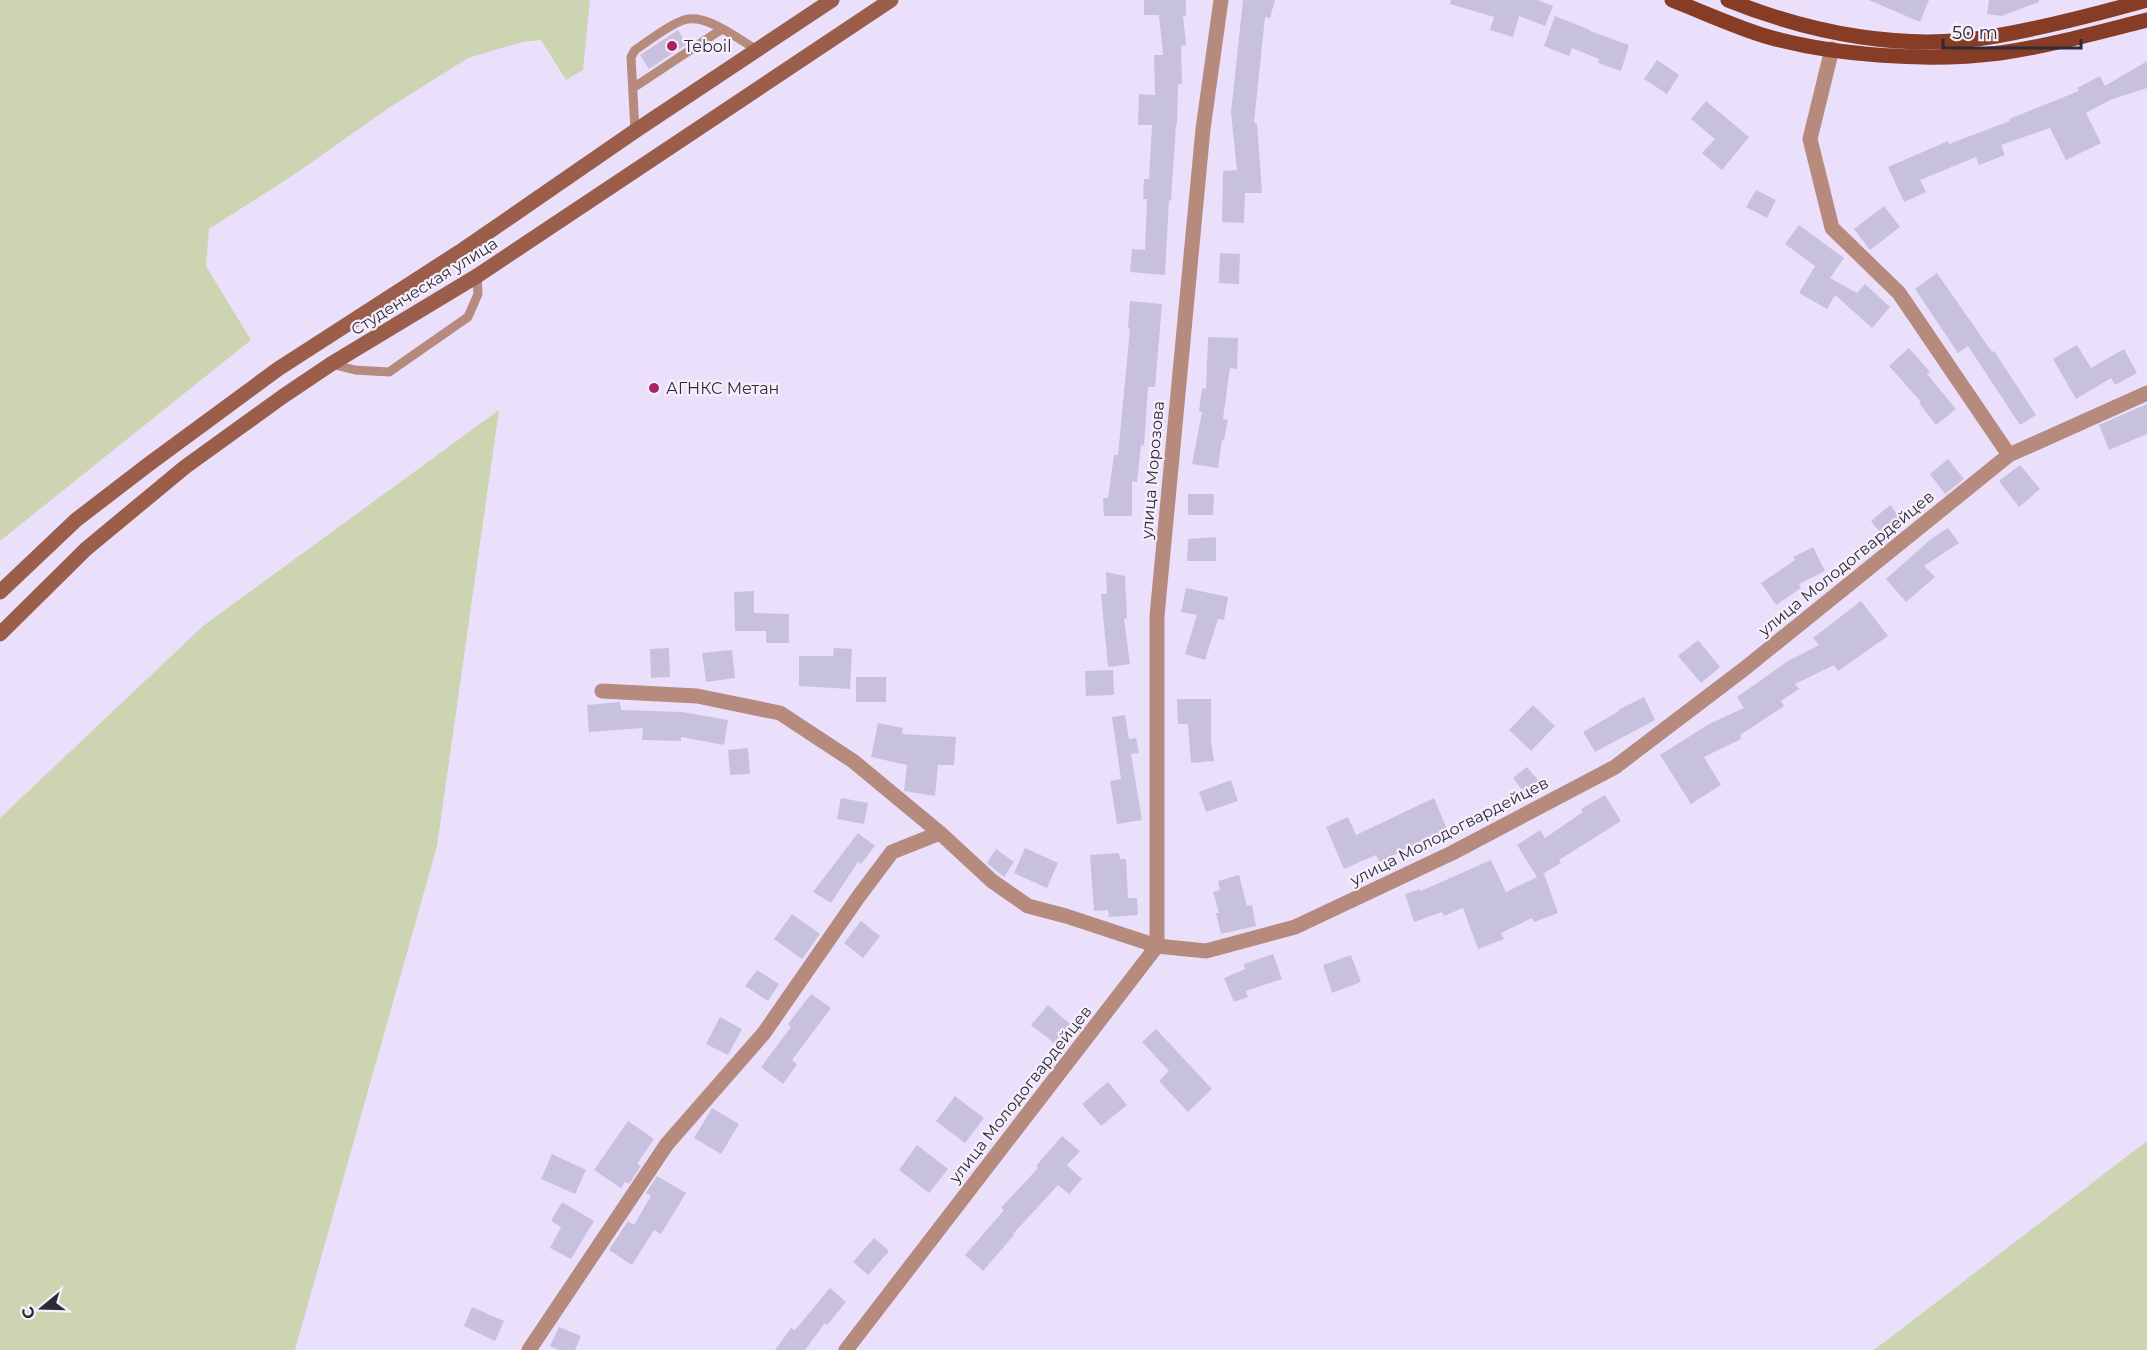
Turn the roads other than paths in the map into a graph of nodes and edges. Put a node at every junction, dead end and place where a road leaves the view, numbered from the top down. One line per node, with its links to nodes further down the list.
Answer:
1 (832, 0): 10 (main road, Студенческая улица)
2 (891, 0): 13 (main road, Студенческая улица)
3 (1221, 0): 21 (street, улица Морозова)
4 (1672, 0): 9 (main road)
5 (1728, 0): 6 (main road)
6 (2147, 0)
7 (2147, 20): 9 (main road)
8 (722, 29): 10 (lane); 11 (lane); 11 (lane)
9 (1832, 49): 16 (street)
10 (757, 50): 12 (main road, Студенческая улица)
11 (633, 88): 12 (lane)
12 (635, 131): 17 (main road, Студенческая улица)
13 (477, 276): 14 (main road, Студенческая улица); 14 (lane)
14 (331, 364): 18 (main road, Студенческая улица)
15 (2147, 393): 16 (street, улица Молодогвардейцев)
16 (2009, 455): 21 (street, улица Молодогвардейцев)
17 (0, 592)
18 (0, 634)
19 (602, 691): 20 (street)
20 (940, 833): 21 (street); 22 (street)
21 (1157, 946): 23 (street, улица Молодогвардейцев)
22 (529, 1350)
23 (846, 1350)

